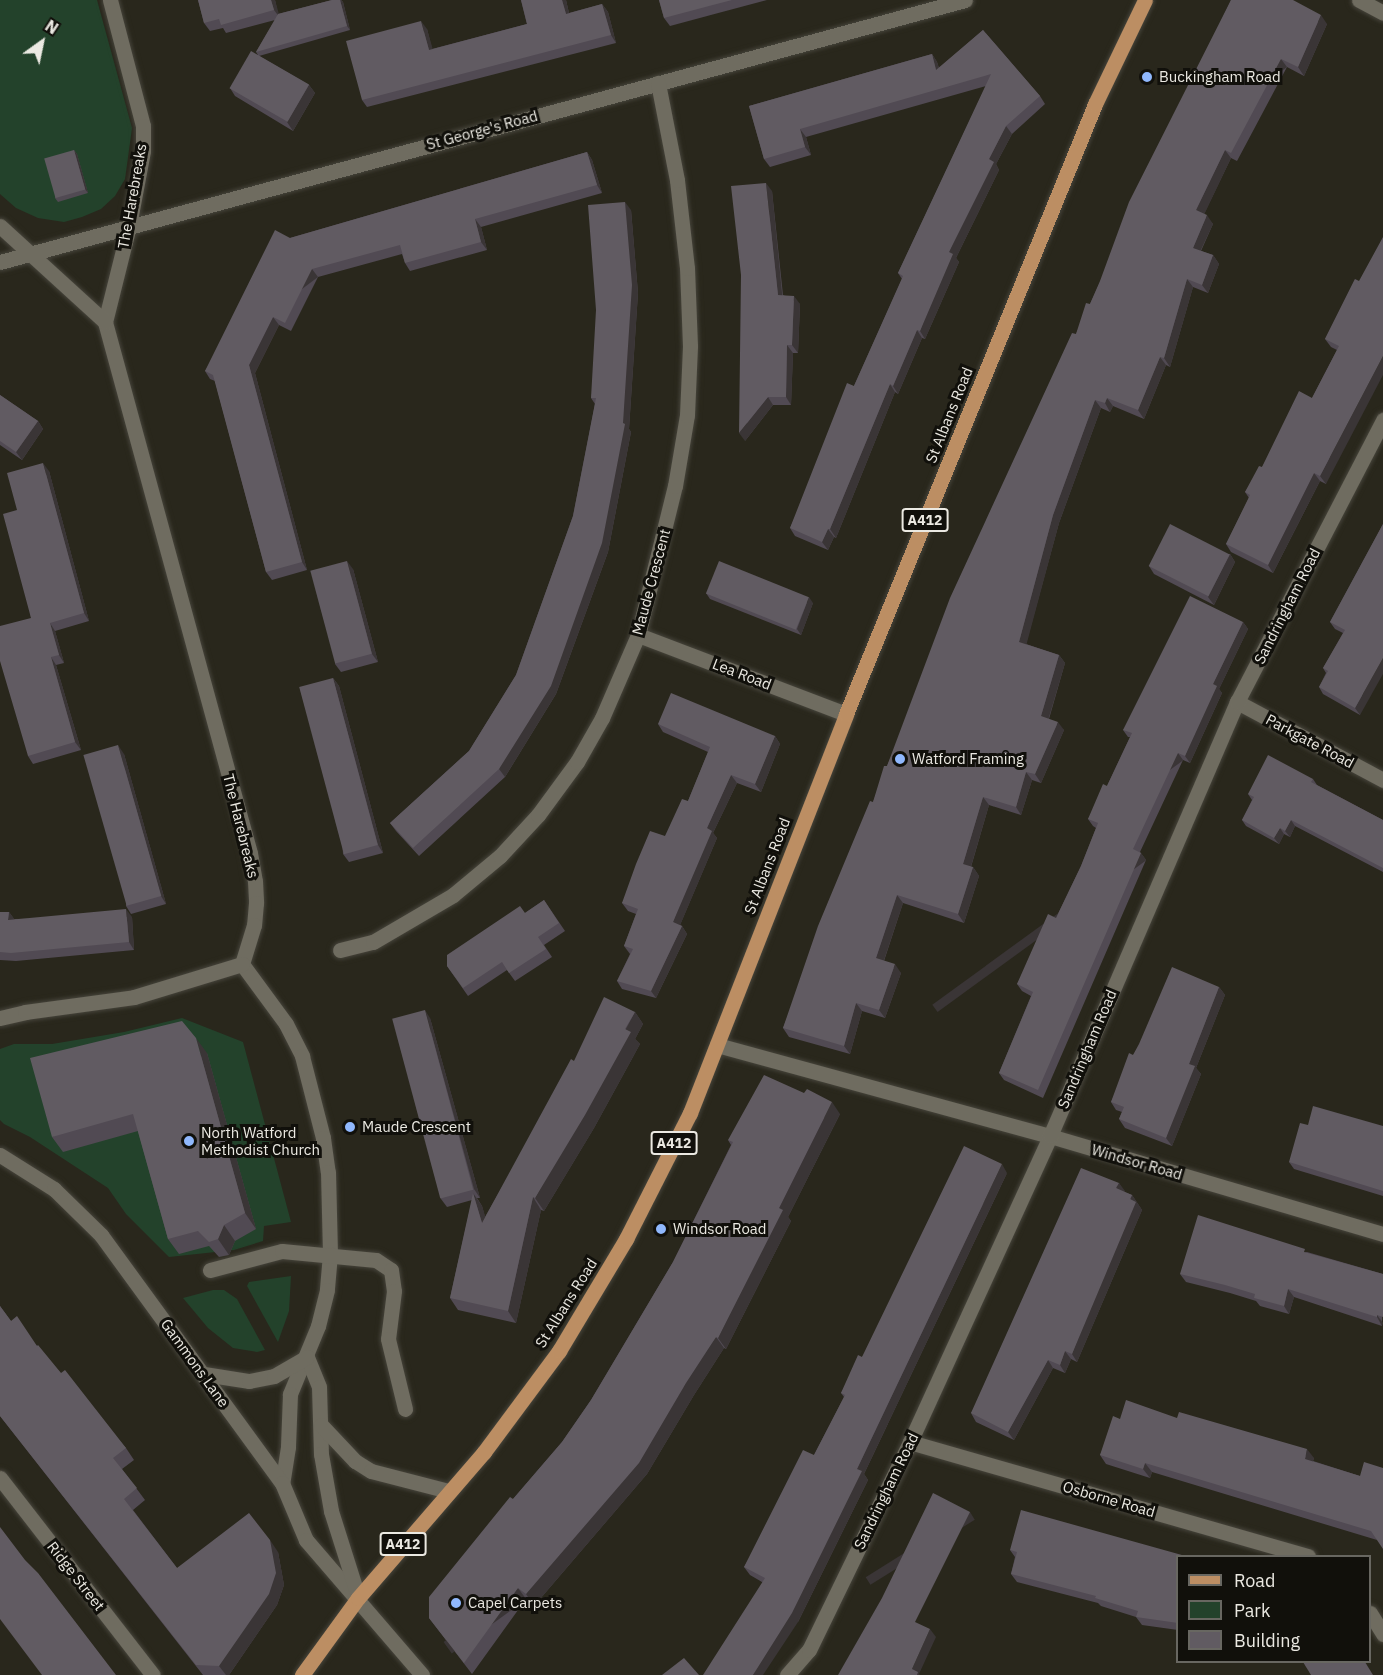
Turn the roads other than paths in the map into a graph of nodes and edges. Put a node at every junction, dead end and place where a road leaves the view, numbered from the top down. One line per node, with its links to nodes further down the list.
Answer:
1 (110, 0): 8 (street, The Harebreaks)
2 (965, 0): 6 (street, St George's Road)
3 (1145, 0): 15 (main road, St Albans Road / A412)
4 (1359, 0): 5 (street)
5 (1383, 13)
6 (658, 83): 8 (street, St George's Road); 13 (street, Maude Crescent)
7 (0, 226): 9 (street)
8 (129, 226): 9 (street, St George's Road); 11 (street, The Harebreaks)
9 (28, 254): 10 (street, St George's Road); 11 (street)
10 (0, 262)
11 (105, 322): 18 (street, The Harebreaks)
12 (1383, 420): 14 (street, Sandringham Road)
13 (638, 634): 15 (street, Lea Road); 17 (street, Maude Crescent)
14 (1237, 702): 16 (street, Parkgate Road); 21 (street, Sandringham Road)
15 (846, 714): 20 (main road, St Albans Road / A412)
16 (1383, 780)
17 (340, 950)
18 (242, 964): 19 (street); 24 (street)
19 (0, 1018)
20 (717, 1045): 21 (street, Windsor Road); 33 (main road, St Albans Road / A412)
21 (1050, 1136): 23 (street, Windsor Road); 30 (street, Sandringham Road)
22 (0, 1155): 27 (street, Gammons Lane)
23 (1383, 1234)
24 (330, 1254): 25 (street); 26 (street); 28 (street)
25 (210, 1270)
26 (307, 1357): 27 (street); 29 (street); 32 (street)
27 (204, 1374): 32 (street, Gammons Lane)
28 (405, 1409)
29 (321, 1425): 33 (street); 35 (street)
30 (910, 1442): 34 (street, Osborne Road); 41 (street, Sandringham Road)
31 (0, 1478): 38 (street, Ridge Street)
32 (282, 1483): 35 (street, Gammons Lane)
33 (449, 1491): 35 (main road, St Albans Road / A412)
34 (1301, 1555)
35 (358, 1598): 39 (main road, St Albans Road / A412); 40 (street, Gammons Lane)
36 (1371, 1615): 37 (street)
37 (1383, 1634)
38 (153, 1675)
39 (302, 1675)
40 (422, 1675)
41 (787, 1675)

